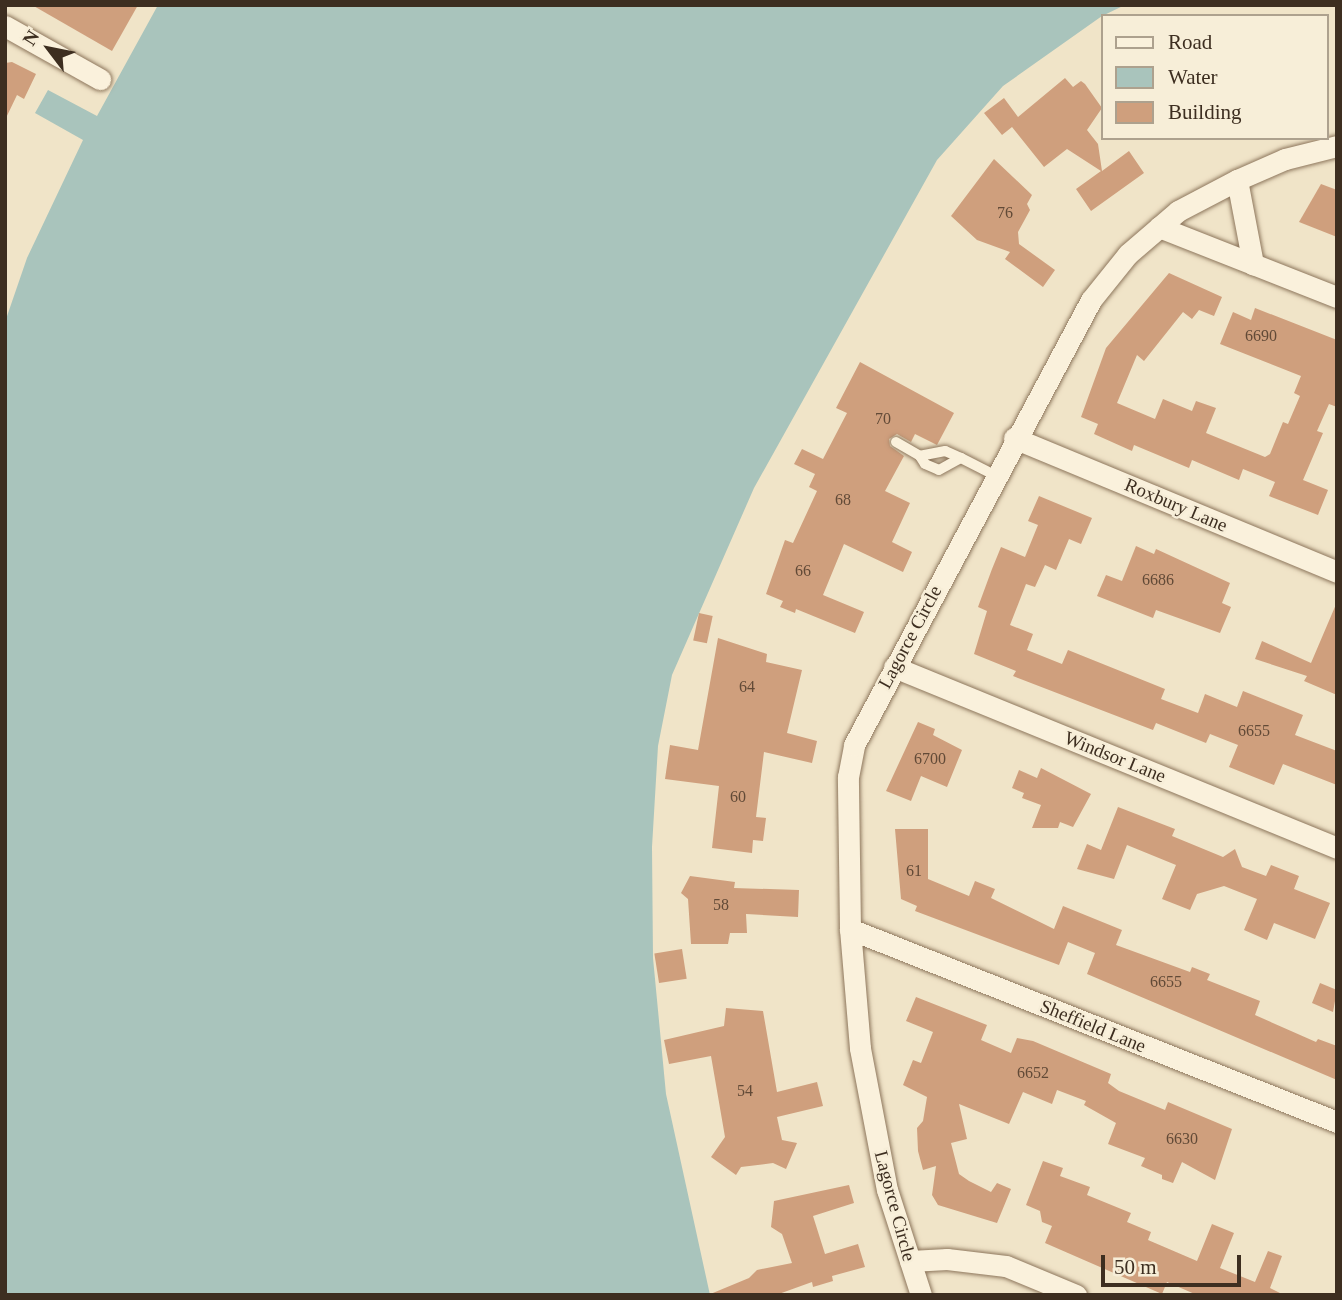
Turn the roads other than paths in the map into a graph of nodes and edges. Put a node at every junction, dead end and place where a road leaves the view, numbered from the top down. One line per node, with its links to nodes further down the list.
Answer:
1 (5, 26): 2 (street)
2 (100, 79)
3 (1337, 146): 4 (street, Lagorce Circle)
4 (1237, 180): 5 (street, Lagorce Circle); 6 (street)
5 (1159, 227): 6 (street); 8 (street, Lagorce Circle)
6 (1253, 264): 7 (street)
7 (1337, 297)
8 (1014, 438): 12 (street, Lagorce Circle); 13 (street, Roxbury Lane)
9 (896, 442): 10 (lane)
10 (920, 456): 11 (lane); 11 (lane)
11 (961, 458): 12 (lane)
12 (995, 475): 14 (street, Lagorce Circle)
13 (1337, 572)
14 (894, 667): 15 (street, Windsor Lane); 16 (street, Lagorce Circle)
15 (1337, 848)
16 (850, 929): 17 (street, Sheffield Lane); 18 (street, Lagorce Circle)
17 (1337, 1122)
18 (910, 1261): 19 (street, Lagorce Circle); 20 (street)
19 (921, 1295)
20 (1076, 1295)

